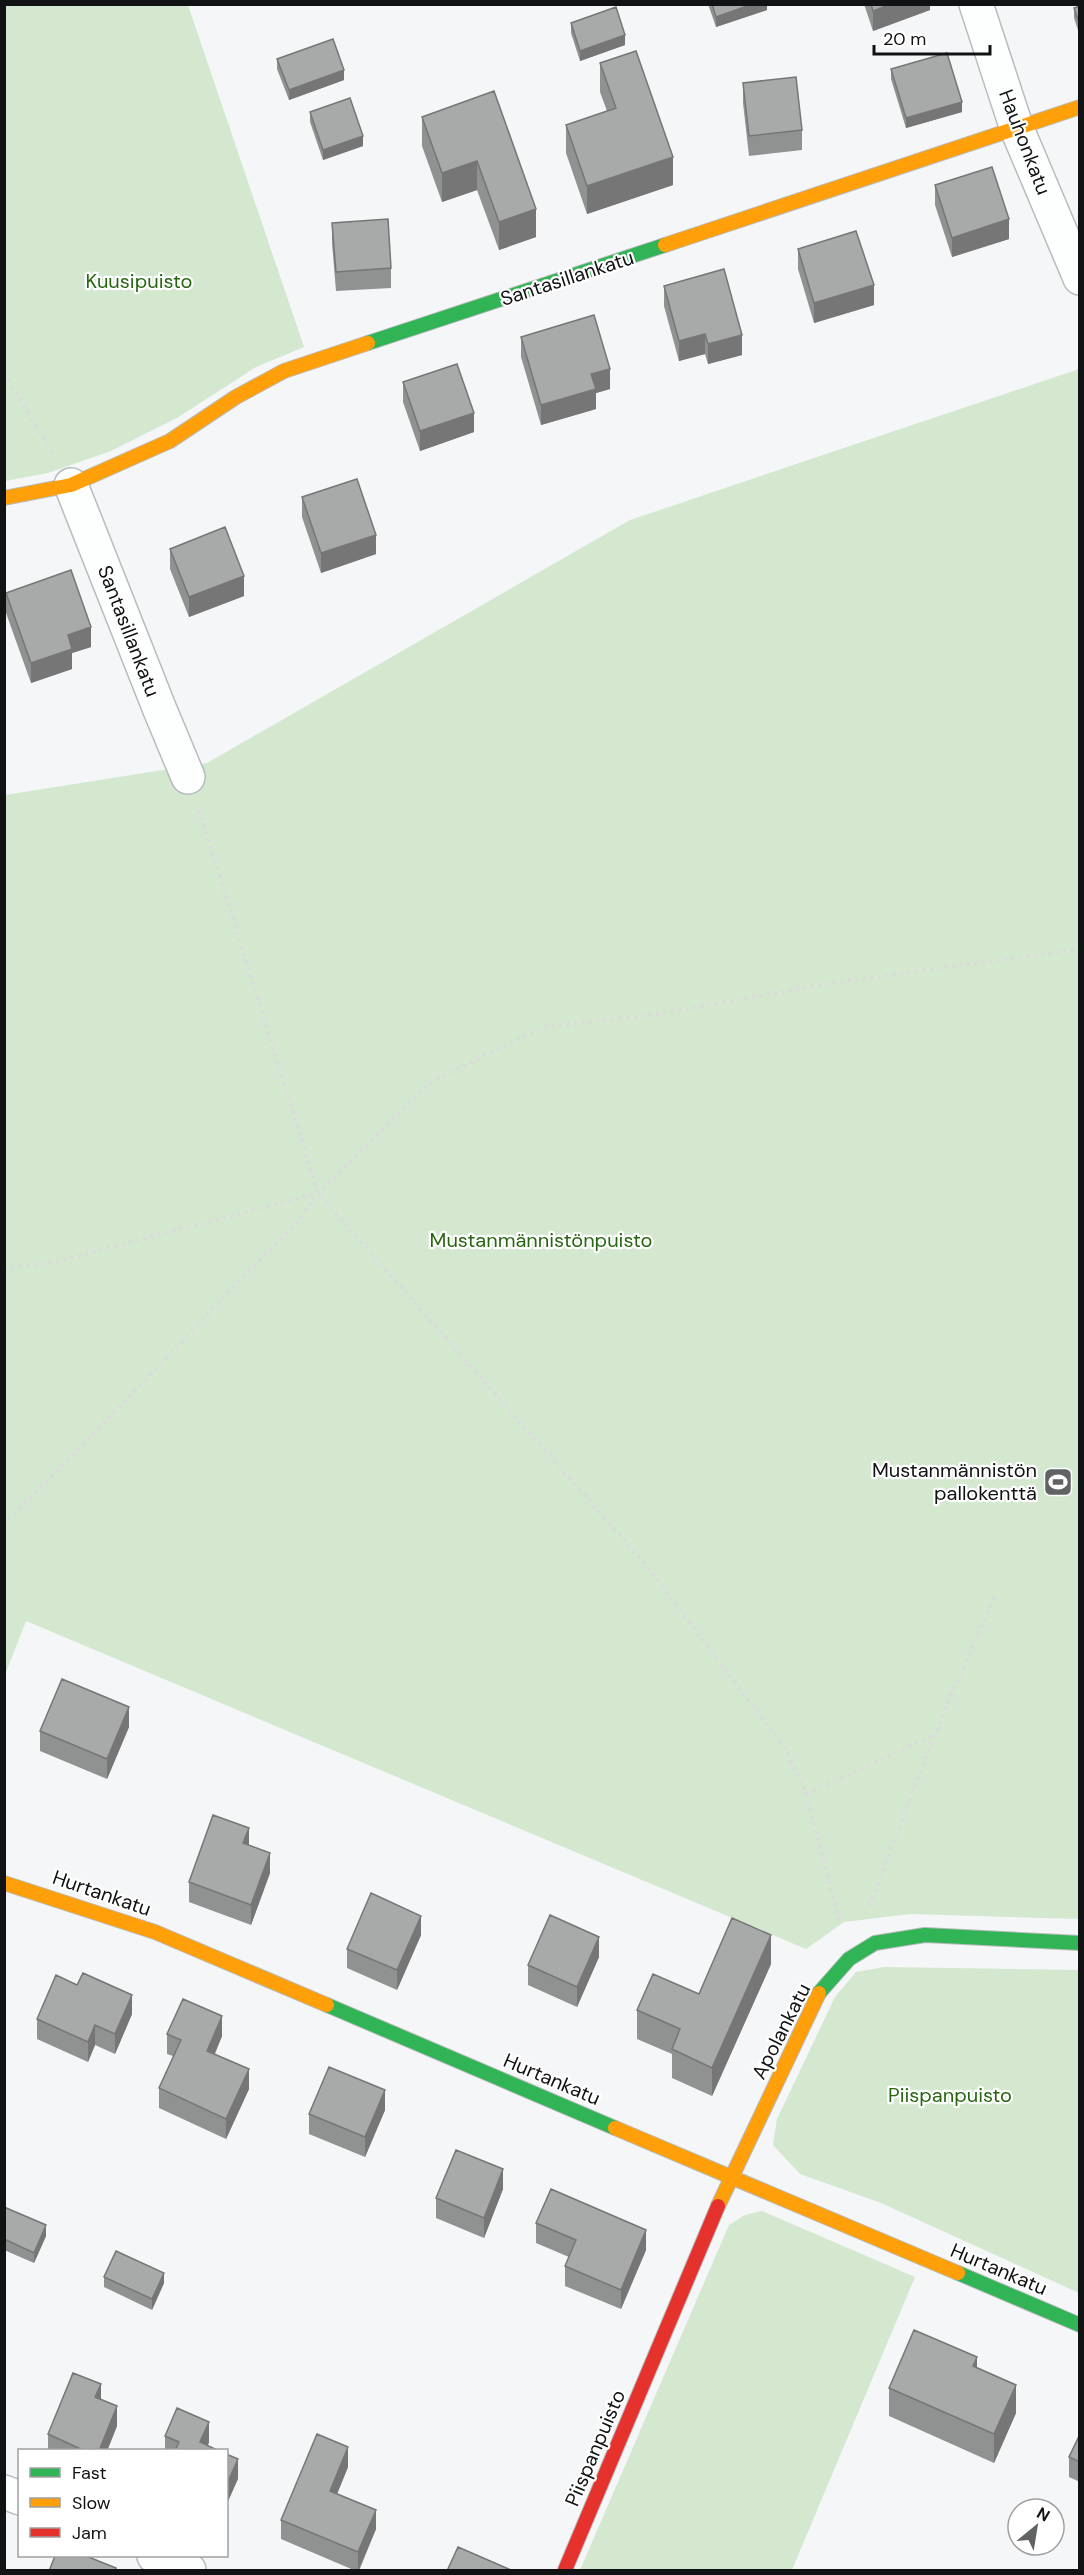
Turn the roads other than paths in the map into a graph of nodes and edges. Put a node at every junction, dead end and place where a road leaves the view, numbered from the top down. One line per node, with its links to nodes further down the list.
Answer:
1 (976, 4): 3 (street, Hauhonkatu)
2 (1080, 107): 3 (street, Santasillankatu)
3 (1017, 129): 4 (street, Hauhonkatu); 5 (street, Santasillankatu)
4 (1080, 278)
5 (71, 484): 6 (street, Santasillankatu); 7 (street, Santasillankatu)
6 (4, 498)
7 (188, 777)
8 (4, 1883): 10 (street, Hurtankatu)
9 (1080, 1943): 10 (street, Apolankatu)
10 (731, 2176): 11 (street, Hurtankatu); 14 (street, Piispanpuisto)
11 (1080, 2325)
12 (156, 2557): 13 (street)
13 (189, 2571)
14 (565, 2571)

